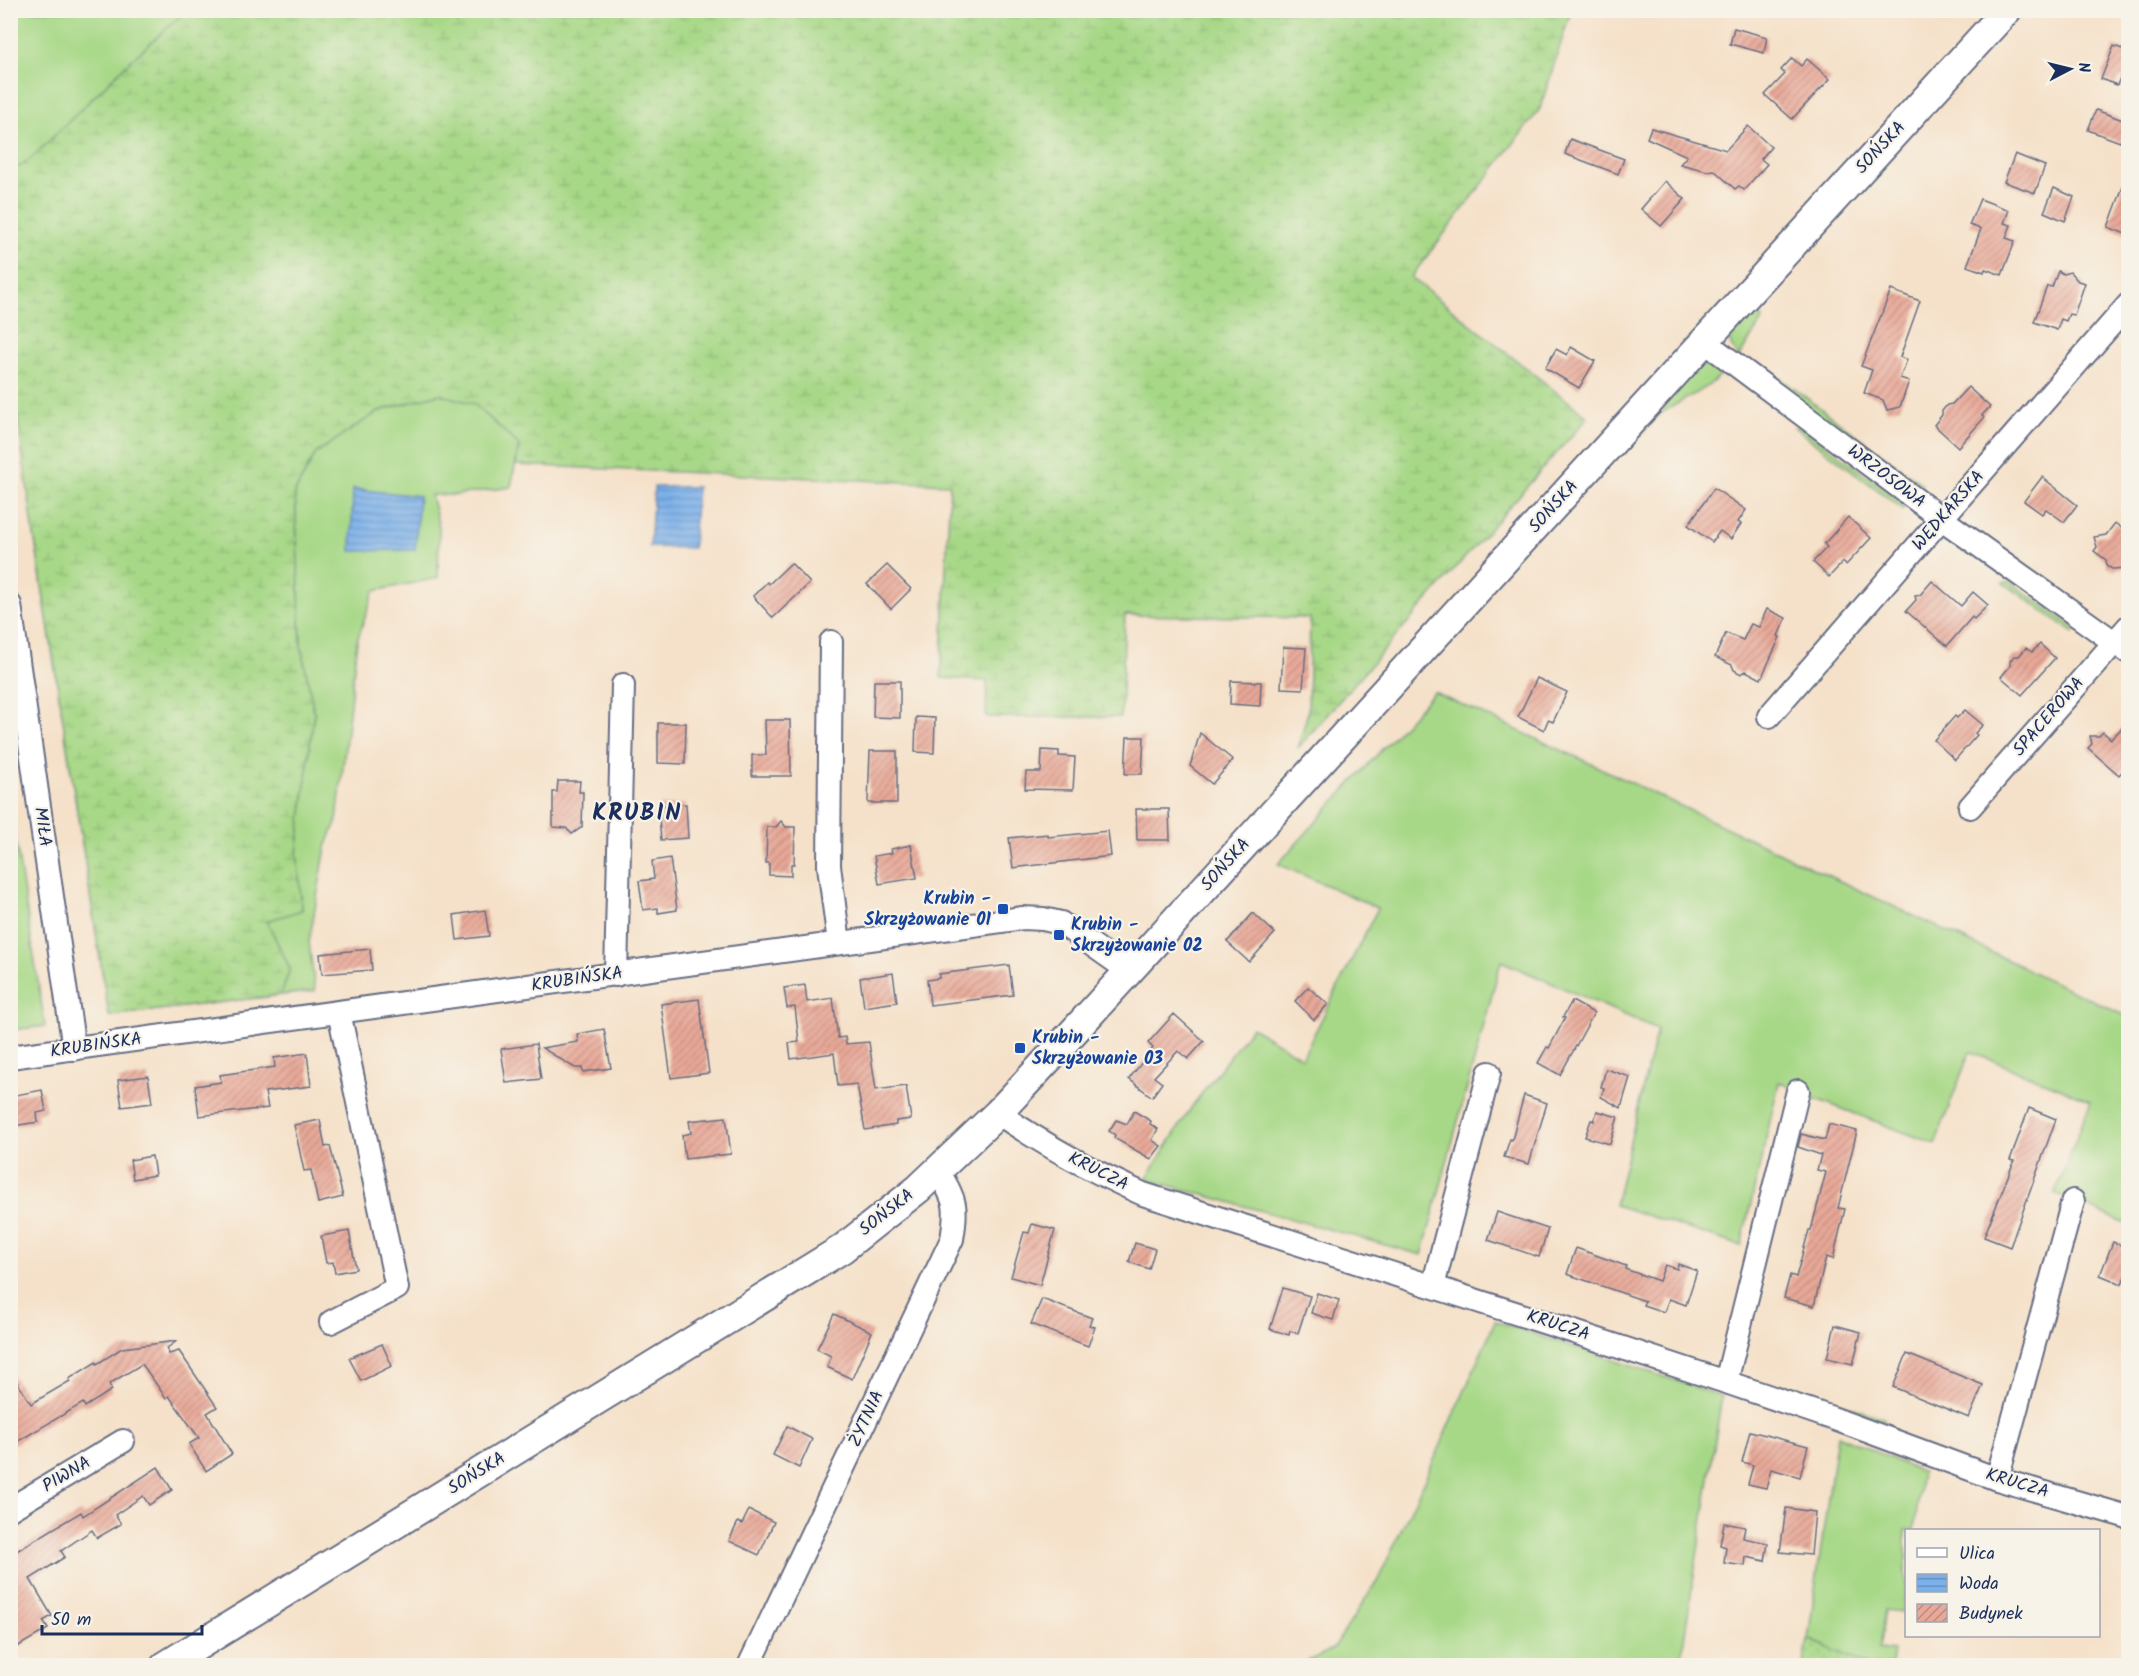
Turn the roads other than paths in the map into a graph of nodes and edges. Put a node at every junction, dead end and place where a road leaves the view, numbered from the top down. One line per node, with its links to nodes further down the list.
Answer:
1 (2007, 10): 3 (street, SOŃSKA)
2 (2128, 305): 4 (street, WĘDKARSKA)
3 (1704, 341): 4 (street, WRZOSOWA); 12 (street, SOŃSKA)
4 (1942, 519): 6 (street, WRZOSOWA); 9 (street, WĘDKARSKA)
5 (10, 605): 15 (street, MIŁA)
6 (2124, 640): 10 (street, SPACEROWA)
7 (831, 642): 11 (street)
8 (623, 685): 13 (street)
9 (1769, 716)
10 (1970, 807)
11 (839, 943): 12 (street, KRUBIŃSKA); 13 (street, KRUBIŃSKA)
12 (1129, 971): 19 (street, SOŃSKA)
13 (616, 975): 14 (street, KRUBIŃSKA)
14 (339, 1012): 15 (street, KRUBIŃSKA); 23 (street)
15 (74, 1049): 16 (street, KRUBIŃSKA)
16 (10, 1057)
17 (1489, 1073): 22 (street)
18 (1798, 1091): 24 (street)
19 (998, 1113): 20 (street, SOŃSKA); 22 (street, KRUCZA)
20 (938, 1170): 29 (street, SOŃSKA); 30 (street, ŻYTNIA)
21 (2073, 1202): 26 (street)
22 (1433, 1286): 24 (street, KRUCZA)
23 (331, 1322)
24 (1726, 1382): 26 (street, KRUCZA)
25 (123, 1441): 27 (street, PIWNA)
26 (1997, 1479): 28 (street, KRUCZA)
27 (10, 1509)
28 (2128, 1517)
29 (165, 1665)
30 (749, 1665)

